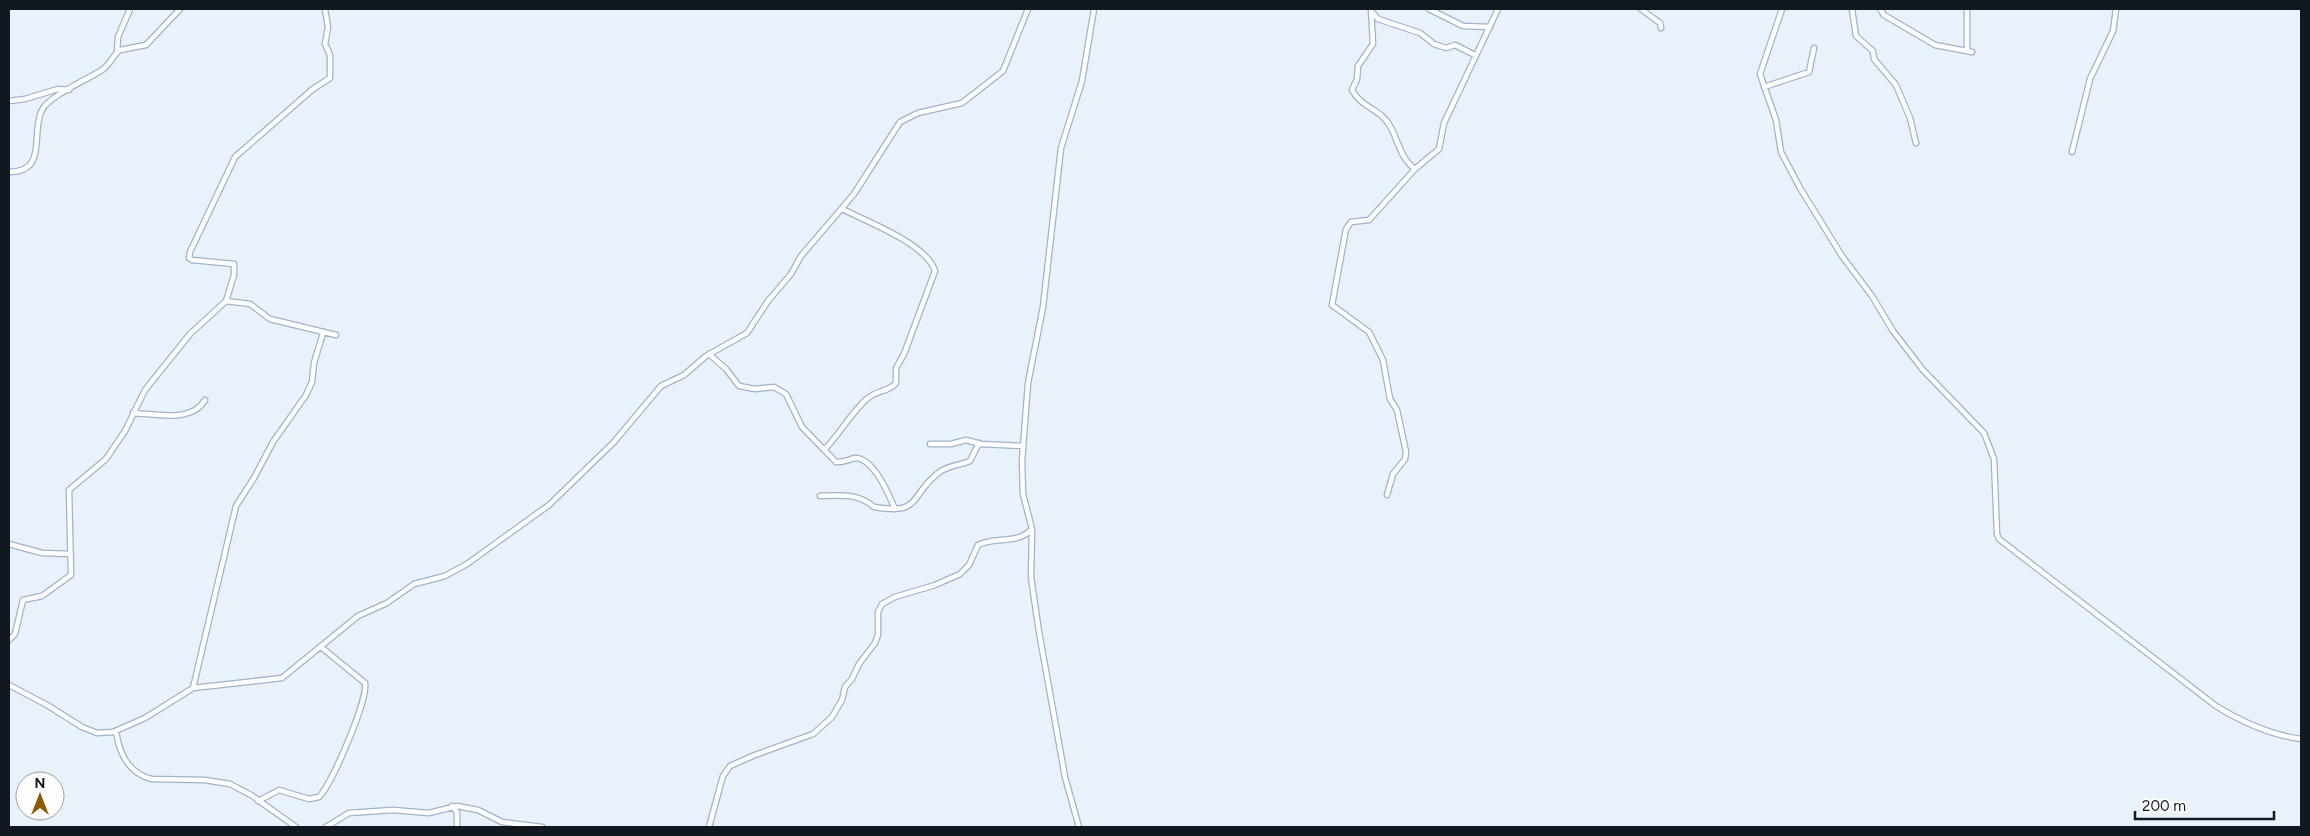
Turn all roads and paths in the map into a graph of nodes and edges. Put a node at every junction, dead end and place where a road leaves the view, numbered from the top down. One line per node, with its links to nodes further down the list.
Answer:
1 (130, 9): 18 (street)
2 (180, 9): 18 (street)
3 (325, 9): 28 (street)
4 (1028, 9): 27 (street)
5 (1094, 9): 36 (street)
6 (1429, 9): 15 (street)
7 (1498, 9): 15 (street)
8 (1641, 9): 16 (street)
9 (1782, 9): 20 (street)
10 (1852, 9): 23 (street)
11 (1880, 9): 12 (street)
12 (1967, 9)
13 (2116, 9): 24 (street)
14 (1372, 10): 19 (street); 25 (street)
15 (1490, 27): 19 (street)
16 (1661, 28)
17 (1814, 48): 20 (street)
18 (117, 52): 21 (street)
19 (1475, 55): 25 (street)
20 (1764, 86): 49 (street)
21 (69, 90): 22 (street); 26 (street)
22 (9, 100)
23 (1916, 143)
24 (2072, 152)
25 (1415, 169): 38 (street)
26 (9, 172)
27 (842, 209): 31 (street); 37 (street)
28 (226, 301): 29 (street); 33 (street)
29 (324, 333): 30 (street); 47 (street)
30 (336, 335)
31 (709, 354): 37 (street); 45 (street)
32 (205, 400): 33 (street)
33 (133, 413): 43 (street)
34 (979, 443): 35 (street); 36 (street); 40 (street)
35 (930, 444)
36 (1022, 446): 41 (street)
37 (824, 450): 40 (street)
38 (1387, 495)
39 (820, 496): 40 (street)
40 (895, 509)
41 (1032, 529): 56 (street); 57 (street)
42 (9, 544): 43 (street)
43 (71, 554): 44 (street)
44 (9, 640)
45 (321, 647): 47 (street); 50 (street)
46 (9, 685): 48 (street)
47 (193, 688): 48 (street)
48 (116, 731): 50 (street)
49 (2301, 739)
50 (258, 801): 52 (street)
51 (452, 806): 53 (street); 54 (street); 55 (street)
52 (296, 827)
53 (326, 827)
54 (457, 827)
55 (542, 827)
56 (709, 827)
57 (1079, 827)

